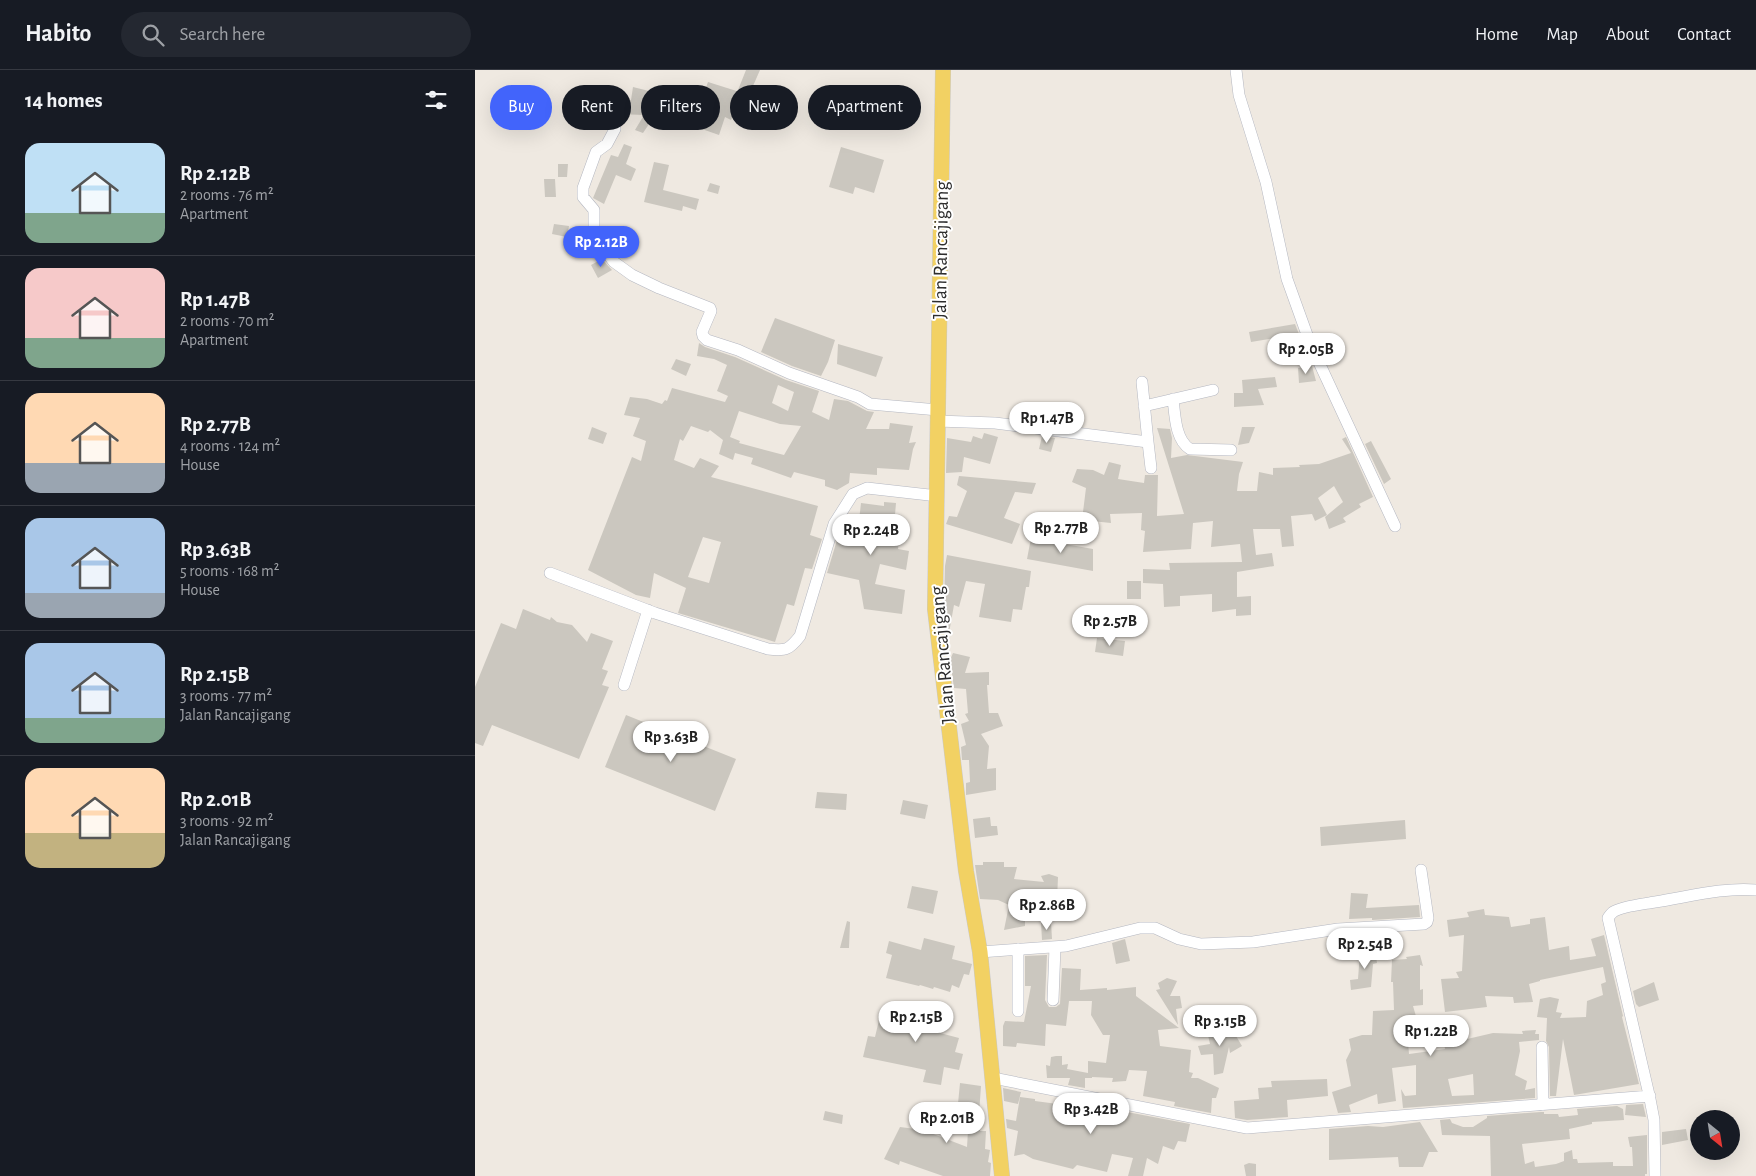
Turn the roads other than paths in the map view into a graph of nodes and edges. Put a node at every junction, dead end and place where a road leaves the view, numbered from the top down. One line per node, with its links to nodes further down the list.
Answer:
1 (943, 70): 8 (main road, Jalan Rancajigang)
2 (1236, 70): 13 (street)
3 (614, 130): 8 (street)
4 (1142, 382): 7 (street)
5 (1213, 390): 6 (street)
6 (1173, 399): 7 (street); 10 (street)
7 (1144, 406): 9 (street)
8 (937, 416): 9 (street); 12 (main road, Jalan Rancajigang)
9 (1148, 442): 11 (street)
10 (1231, 450)
11 (1151, 468)
12 (938, 496): 15 (street); 21 (main road, Jalan Rancajigang)
13 (1395, 526)
14 (550, 573): 15 (street)
15 (648, 610): 16 (street)
16 (624, 685)
17 (1421, 870): 19 (street)
18 (1756, 890): 26 (street)
19 (1055, 947): 20 (street); 22 (street)
20 (1018, 949): 21 (street); 23 (street)
21 (981, 952): 25 (main road, Jalan Rancajigang)
22 (1053, 1000)
23 (1018, 1011)
24 (1542, 1047): 27 (street)
25 (993, 1078): 27 (street); 28 (main road, Jalan Rancajigang)
26 (1649, 1096): 27 (street); 29 (street)
27 (1543, 1105)
28 (1002, 1176)
29 (1655, 1176)

